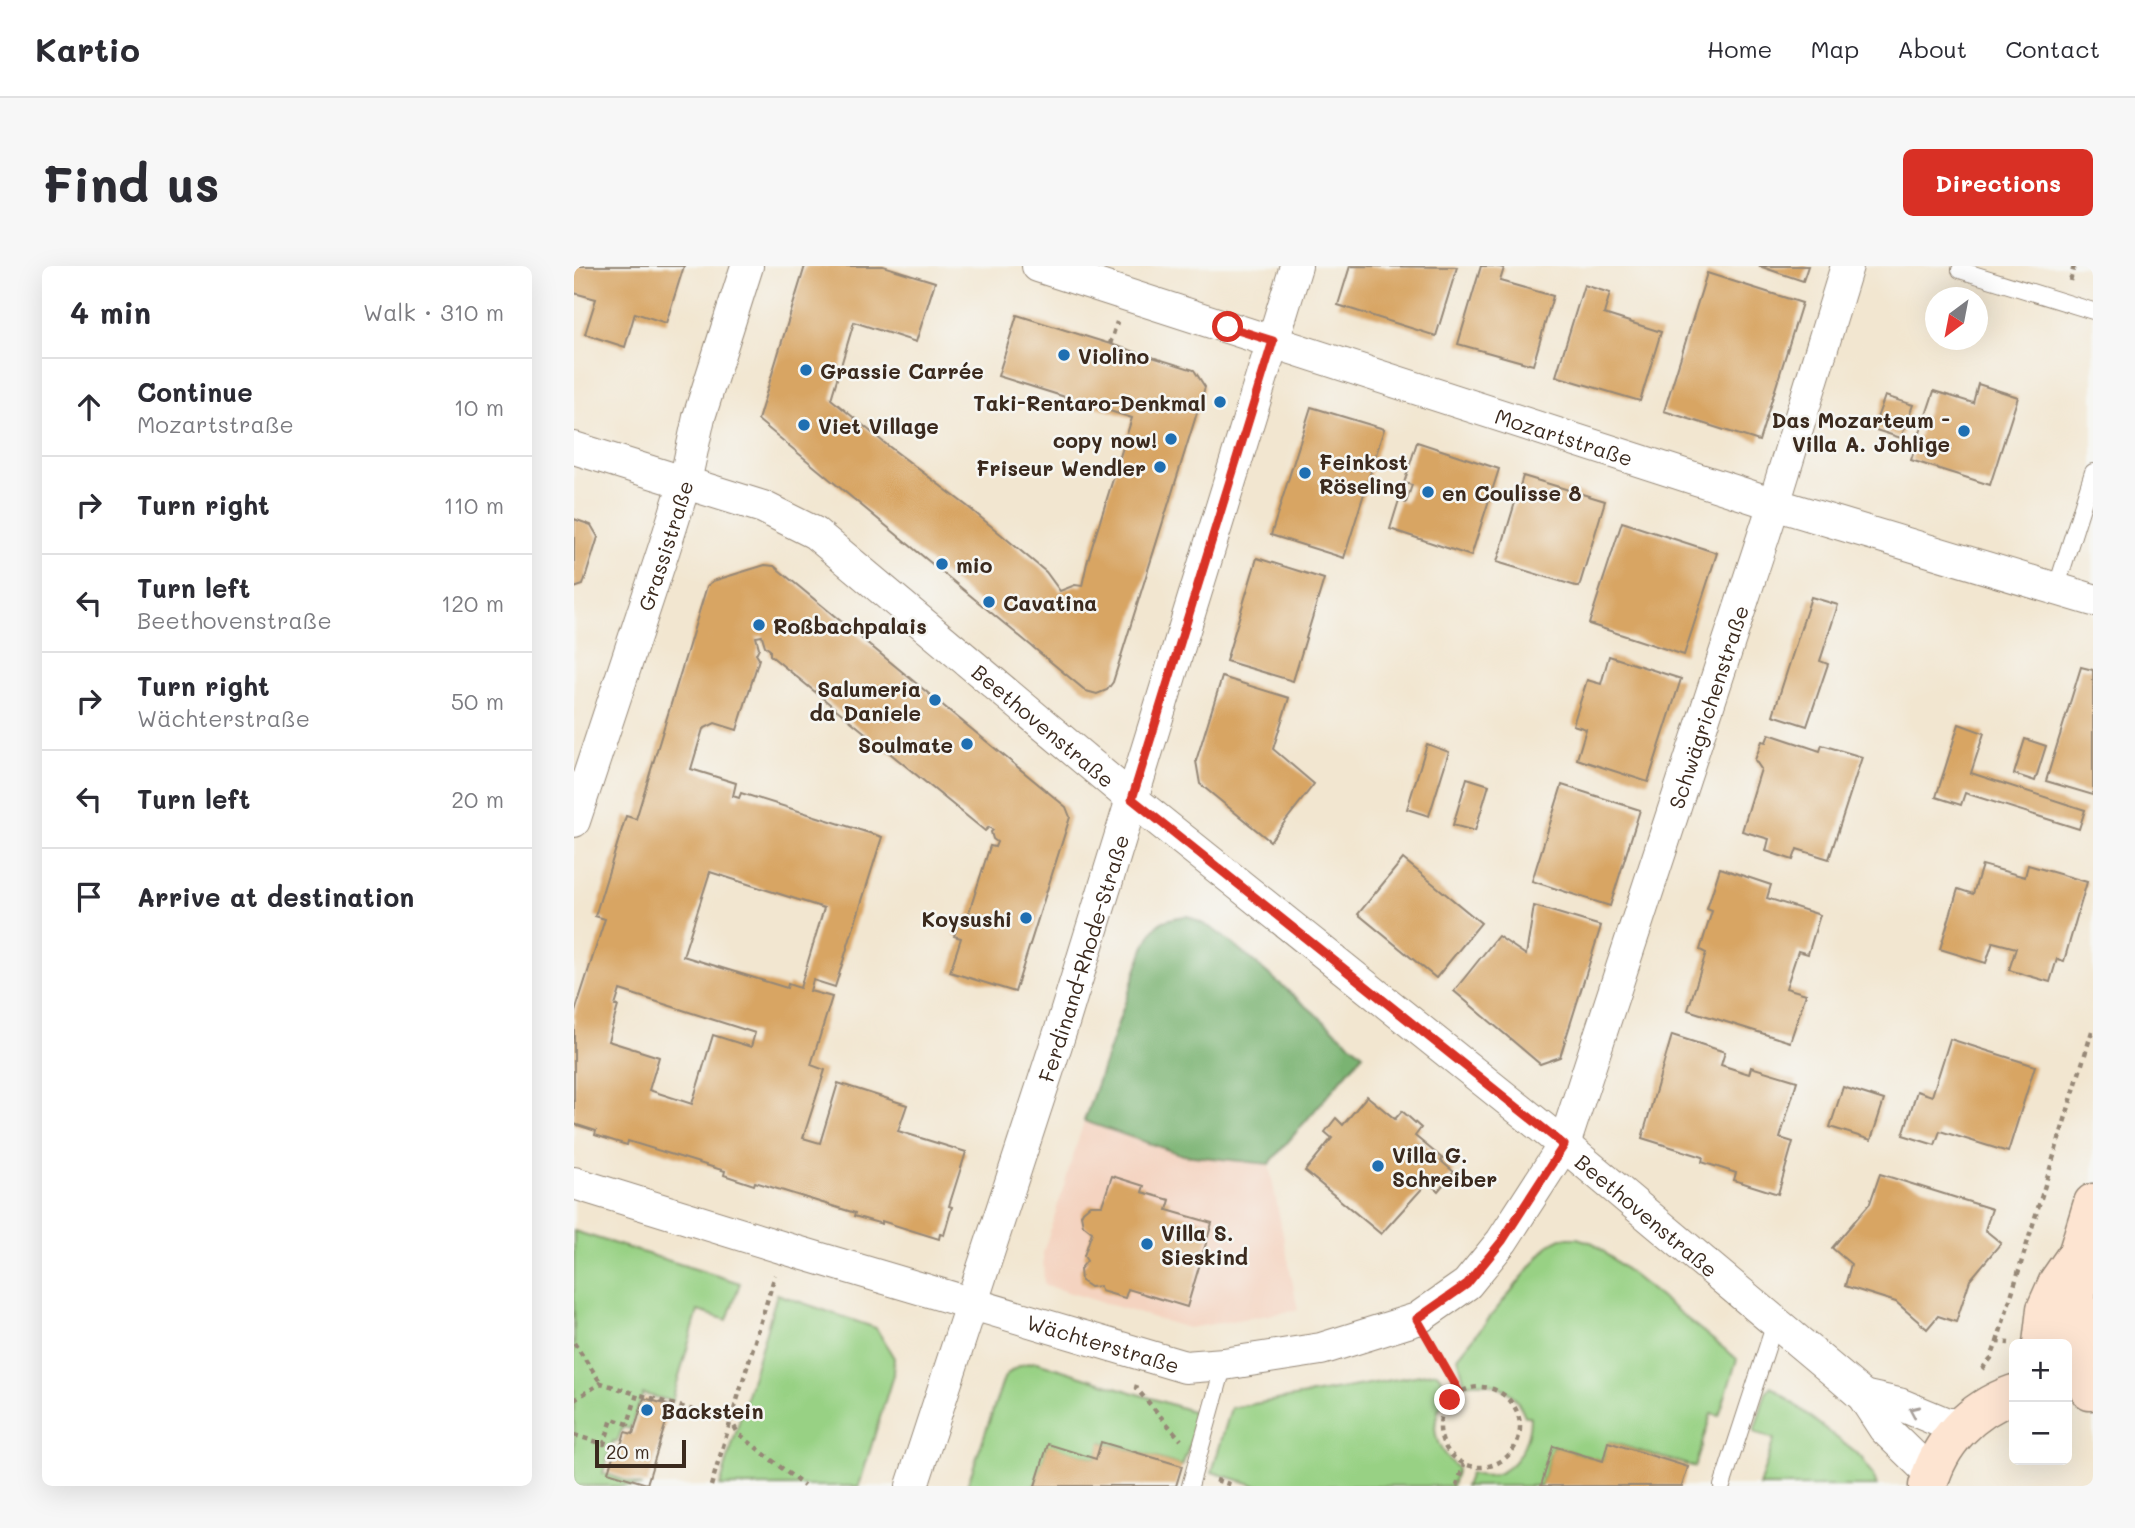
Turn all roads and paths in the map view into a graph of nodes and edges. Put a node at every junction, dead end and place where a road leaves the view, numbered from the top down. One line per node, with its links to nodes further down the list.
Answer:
1 (747, 266): 10 (street, Grassistraße)
2 (1038, 266): 7 (street, Mozartstraße)
3 (1296, 266): 7 (street, Ferdinand-Rhode-Straße)
4 (1847, 266): 11 (street, Schwägrichenstraße)
5 (1957, 267): 6 (lane)
6 (2093, 311)
7 (1273, 341): 11 (street, Mozartstraße); 14 (street, Ferdinand-Rhode-Straße)
8 (574, 448): 10 (street, Beethovenstraße)
9 (2093, 472): 12 (lane)
10 (685, 482): 14 (street, Beethovenstraße); 15 (street, Grassistraße)
11 (1774, 504): 12 (street, Mozartstraße); 17 (street, Schwägrichenstraße)
12 (2056, 589): 13 (street, Mozartstraße)
13 (2093, 600)
14 (1132, 799): 17 (street, Beethovenstraße); 22 (street, Ferdinand-Rhode-Straße)
15 (574, 821)
16 (2093, 1028): 26 (path)
17 (1564, 1145): 23 (street, Wächterstraße); 24 (street, Beethovenstraße)
18 (574, 1183): 20 (street, Wächterstraße)
19 (2093, 1203): 21 (main road)
20 (784, 1248): 22 (street, Wächterstraße); 39 (path)
21 (2077, 1255): 25 (main road); 33 (main road)
22 (971, 1302): 29 (street, Wächterstraße); 47 (street, Ferdinand-Rhode-Straße)
23 (1417, 1319): 30 (street, Wächterstraße); 34 (path)
24 (1775, 1323): 36 (street, Beethovenstraße); 50 (lane)
25 (2043, 1339)
26 (1997, 1342): 28 (path); 31 (path)
27 (574, 1343): 32 (path)
28 (2009, 1343)
29 (1146, 1355): 30 (street, Wächterstraße); 42 (path)
30 (1224, 1364): 42 (lane)
31 (1977, 1376)
32 (601, 1383): 35 (path); 38 (path)
33 (2083, 1390)
34 (1459, 1392): 43 (path); 43 (path)
35 (637, 1394): 39 (path); 41 (path)
36 (1863, 1396): 40 (street, Beethovenstraße, one-way to 36); 44 (street, Beethovenstraße)
37 (2009, 1396): 40 (main road)
38 (574, 1400)
39 (730, 1421): 45 (path); 46 (path)
40 (1965, 1424): 44 (main road)
41 (574, 1435)
42 (1198, 1459): 48 (lane)
43 (1464, 1464): 49 (path)
44 (1930, 1480)
45 (711, 1486)
46 (804, 1486)
47 (912, 1486)
48 (1190, 1486)
49 (1457, 1486)
50 (1722, 1486)

